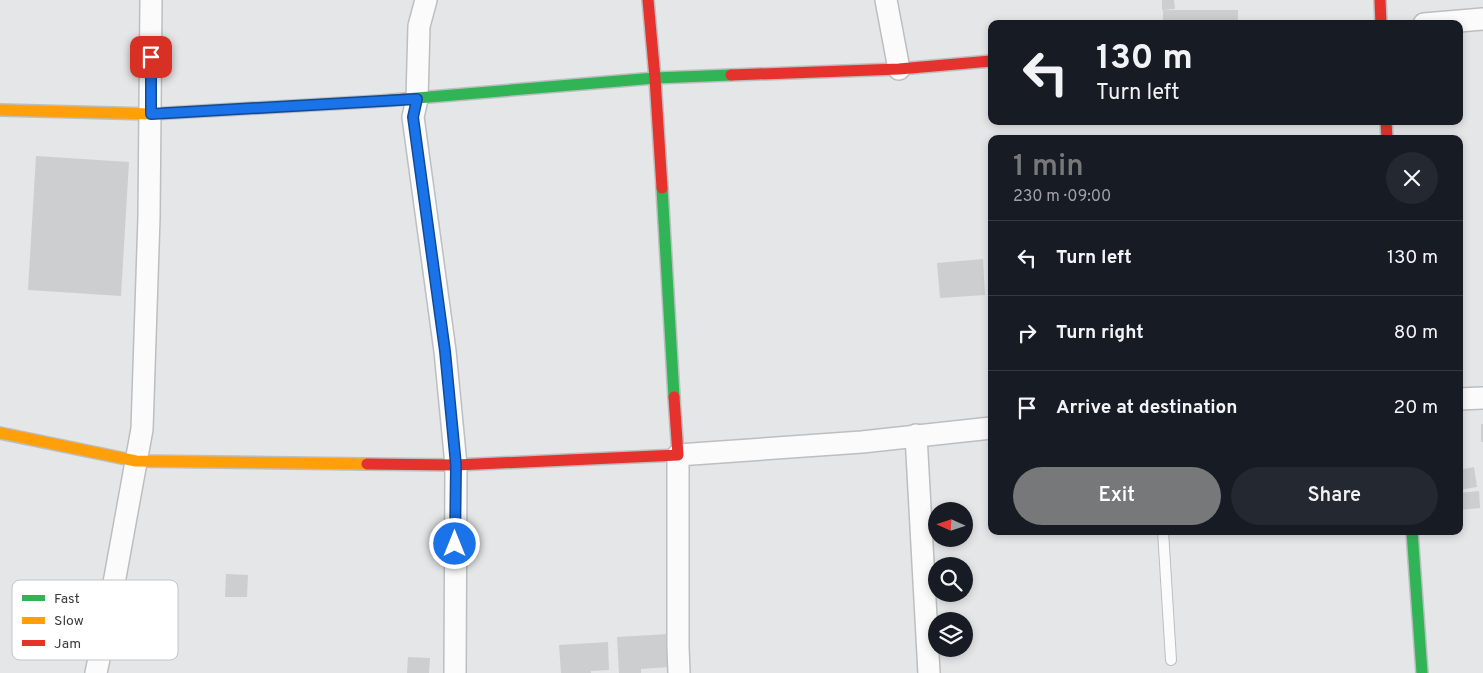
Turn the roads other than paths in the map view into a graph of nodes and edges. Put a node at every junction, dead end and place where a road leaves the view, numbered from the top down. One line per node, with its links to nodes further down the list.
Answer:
1 (151, 0): 14 (street)
2 (426, 0): 12 (street)
3 (648, 0): 11 (street)
4 (886, 0): 10 (street)
5 (1380, 0): 7 (street)
6 (1483, 19): 8 (street)
7 (1381, 20)
8 (1463, 21)
9 (988, 61): 10 (street)
10 (899, 69): 11 (street)
11 (655, 78): 12 (street); 20 (street)
12 (417, 99): 14 (street); 22 (street)
13 (0, 110): 14 (street)
14 (151, 114): 21 (street)
15 (1483, 398): 16 (street)
16 (1463, 399)
17 (988, 428): 19 (street)
18 (0, 433): 21 (street)
19 (916, 435): 20 (street); 31 (street)
20 (678, 455): 22 (street); 30 (street)
21 (136, 462): 22 (street); 25 (street)
22 (456, 465): 29 (street)
23 (1163, 535): 27 (lane)
24 (1412, 535): 32 (street)
25 (114, 580)
26 (98, 660): 28 (street)
27 (1171, 660)
28 (96, 673)
29 (456, 673)
30 (679, 673)
31 (929, 673)
32 (1422, 673)

